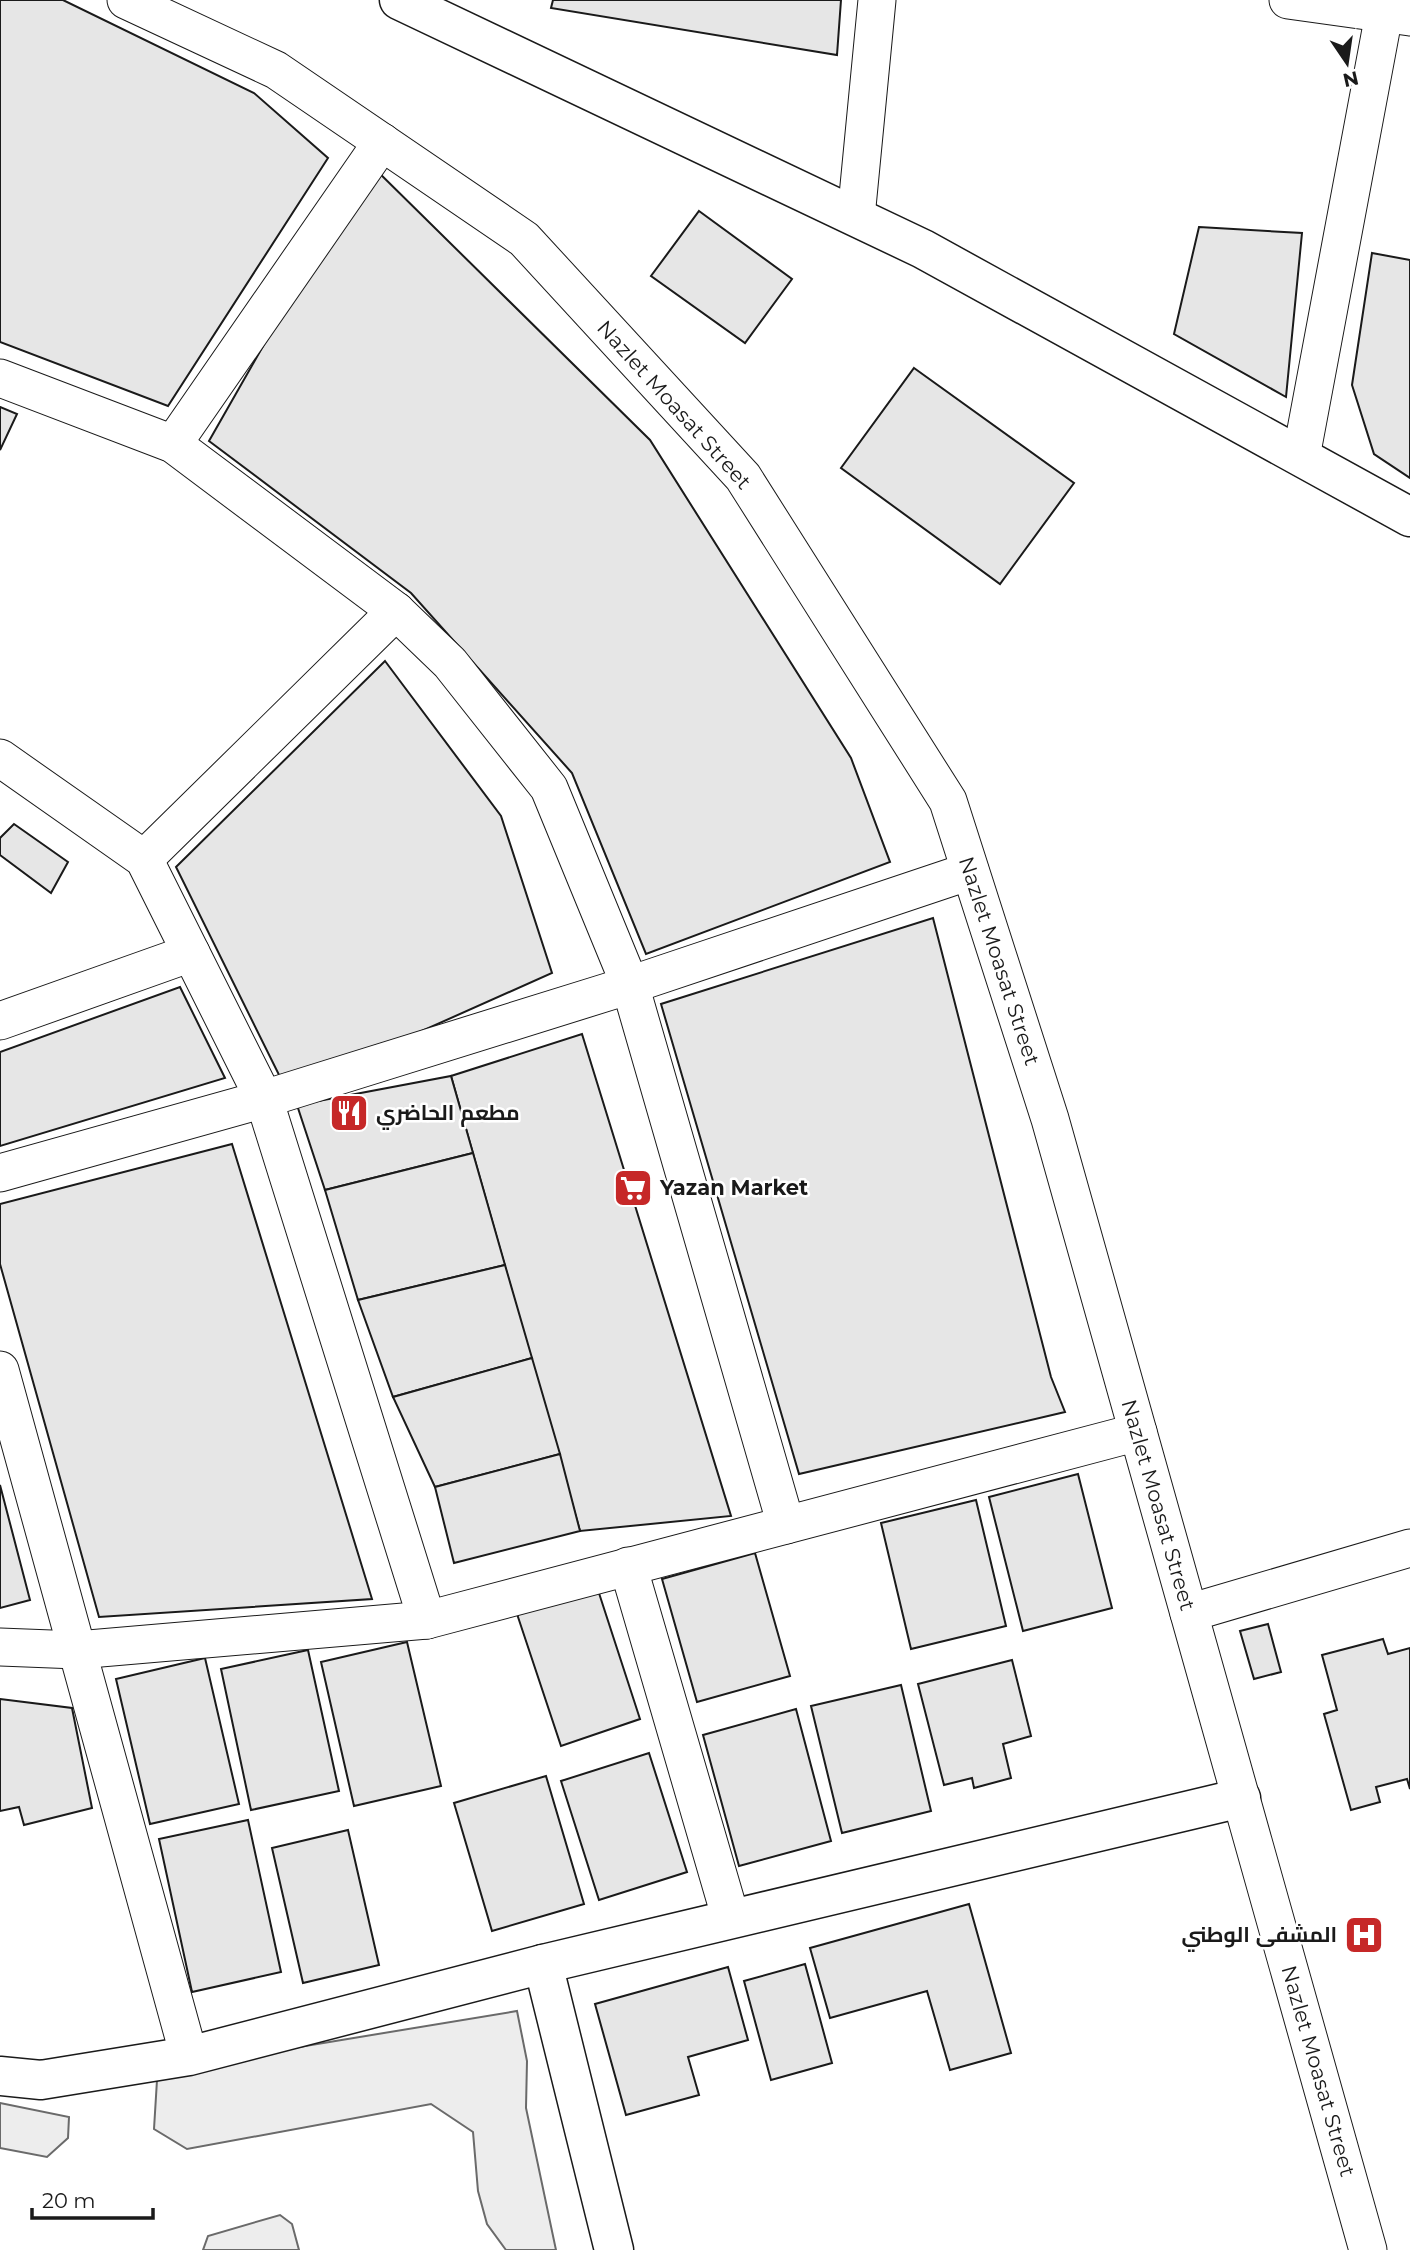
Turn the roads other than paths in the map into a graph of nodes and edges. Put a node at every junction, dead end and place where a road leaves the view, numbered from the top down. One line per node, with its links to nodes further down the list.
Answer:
1 (126, 0): 6 (street, Nazlet Moasat Street)
2 (399, 0): 7 (street)
3 (877, 0): 7 (street)
4 (1288, 0): 5 (street)
5 (1397, 16): 10 (street)
6 (382, 142): 9 (street); 15 (street, Nazlet Moasat Street)
7 (856, 218): 10 (street)
8 (0, 378): 9 (street)
9 (173, 444): 12 (street)
10 (1301, 457): 11 (street)
11 (1410, 517)
12 (396, 611): 14 (street); 17 (street)
13 (0, 758): 14 (street)
14 (144, 859): 16 (street)
15 (970, 871): 17 (street); 22 (street, Nazlet Moasat Street)
16 (191, 953): 18 (street); 19 (street)
17 (630, 985): 19 (street); 23 (street)
18 (0, 1021)
19 (264, 1099): 20 (street); 27 (street)
20 (0, 1173)
21 (0, 1370): 29 (street)
22 (1138, 1432): 23 (street); 26 (street, Nazlet Moasat Street)
23 (786, 1525): 25 (street)
24 (1410, 1548): 26 (street)
25 (628, 1566): 27 (street); 31 (street)
26 (1189, 1613): 30 (street, Nazlet Moasat Street)
27 (426, 1620): 29 (street)
28 (0, 1647): 29 (street)
29 (77, 1650): 33 (street)
30 (1241, 1798): 31 (street); 36 (street, Nazlet Moasat Street)
31 (731, 1919): 32 (street)
32 (544, 1964): 33 (street); 35 (street)
33 (189, 2056): 34 (street)
34 (0, 2076)
35 (614, 2250)
36 (1368, 2250)

